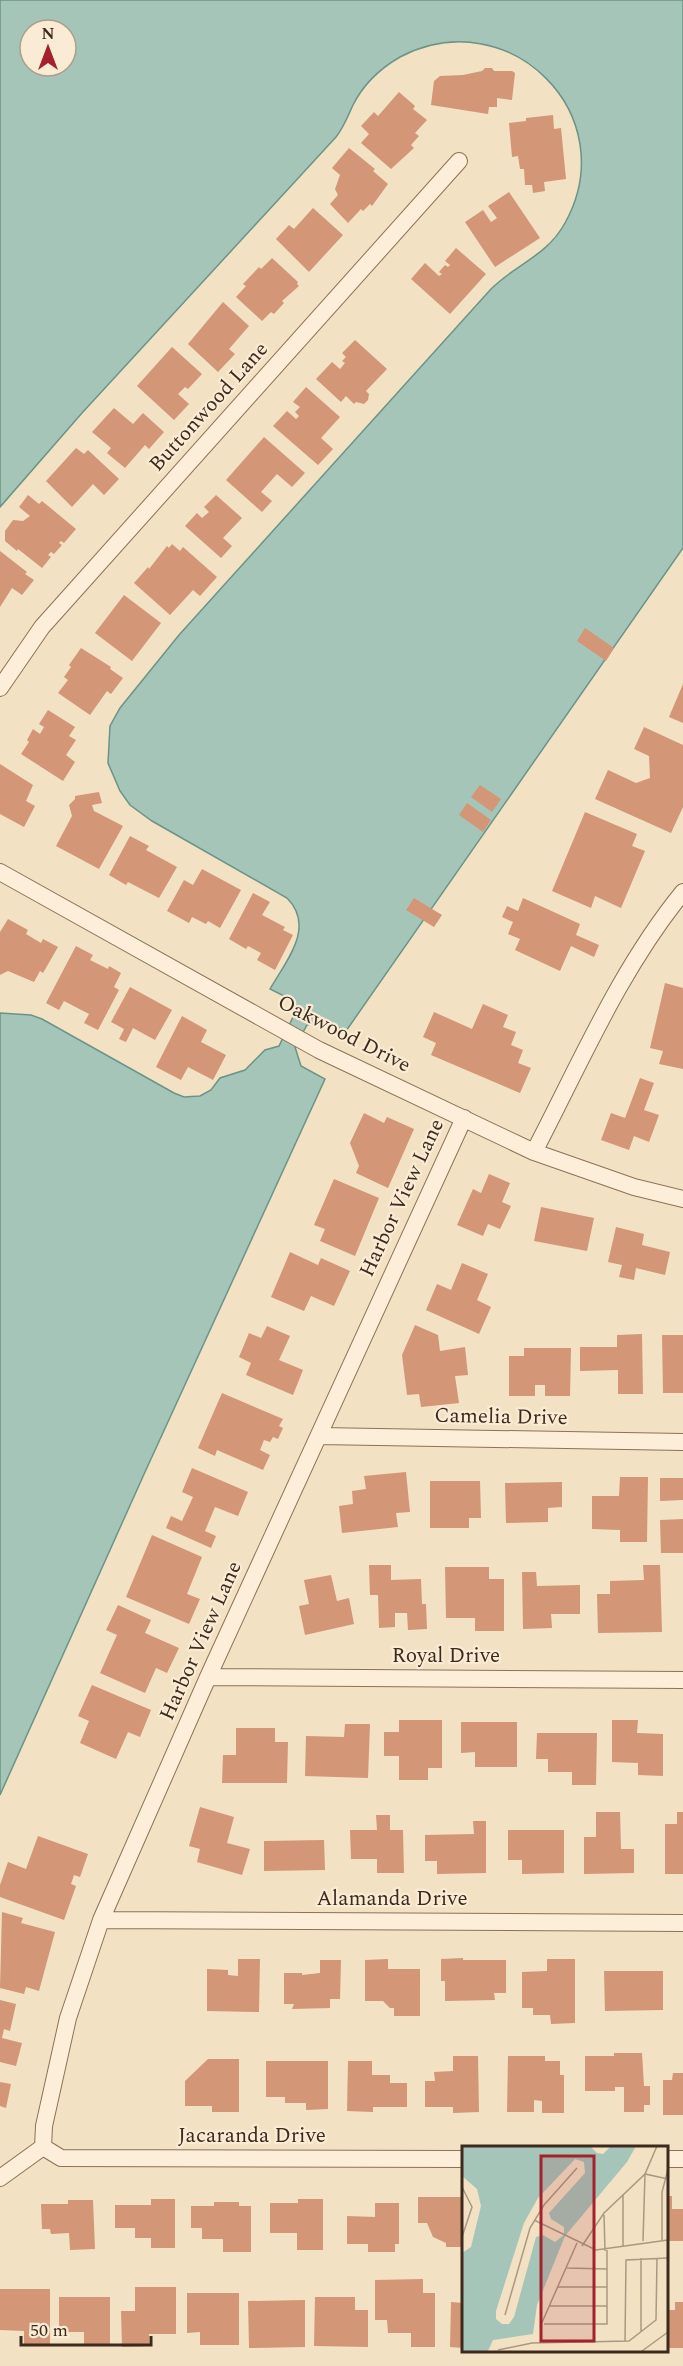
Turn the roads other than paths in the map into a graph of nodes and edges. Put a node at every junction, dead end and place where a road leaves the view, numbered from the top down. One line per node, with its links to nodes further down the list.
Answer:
1 (459, 161): 2 (street, Buttonwood Lane)
2 (0, 688)
3 (0, 872): 5 (street, Oakwood Drive)
4 (683, 892): 6 (street)
5 (464, 1118): 6 (street, Oakwood Drive); 8 (street, Harbor View Lane)
6 (534, 1152): 7 (street, Oakwood Drive)
7 (683, 1199)
8 (319, 1436): 9 (street, Camelia Drive); 10 (street, Harbor View Lane)
9 (683, 1442)
10 (208, 1677): 11 (street, Royal Drive); 12 (street, Harbor View Lane)
11 (683, 1680)
12 (101, 1920): 13 (street, Alamanda Drive); 14 (street, Harbor View Lane)
13 (683, 1923)
14 (44, 2147): 15 (street, Jacaranda Drive); 16 (street)
15 (462, 2159)
16 (0, 2178)

